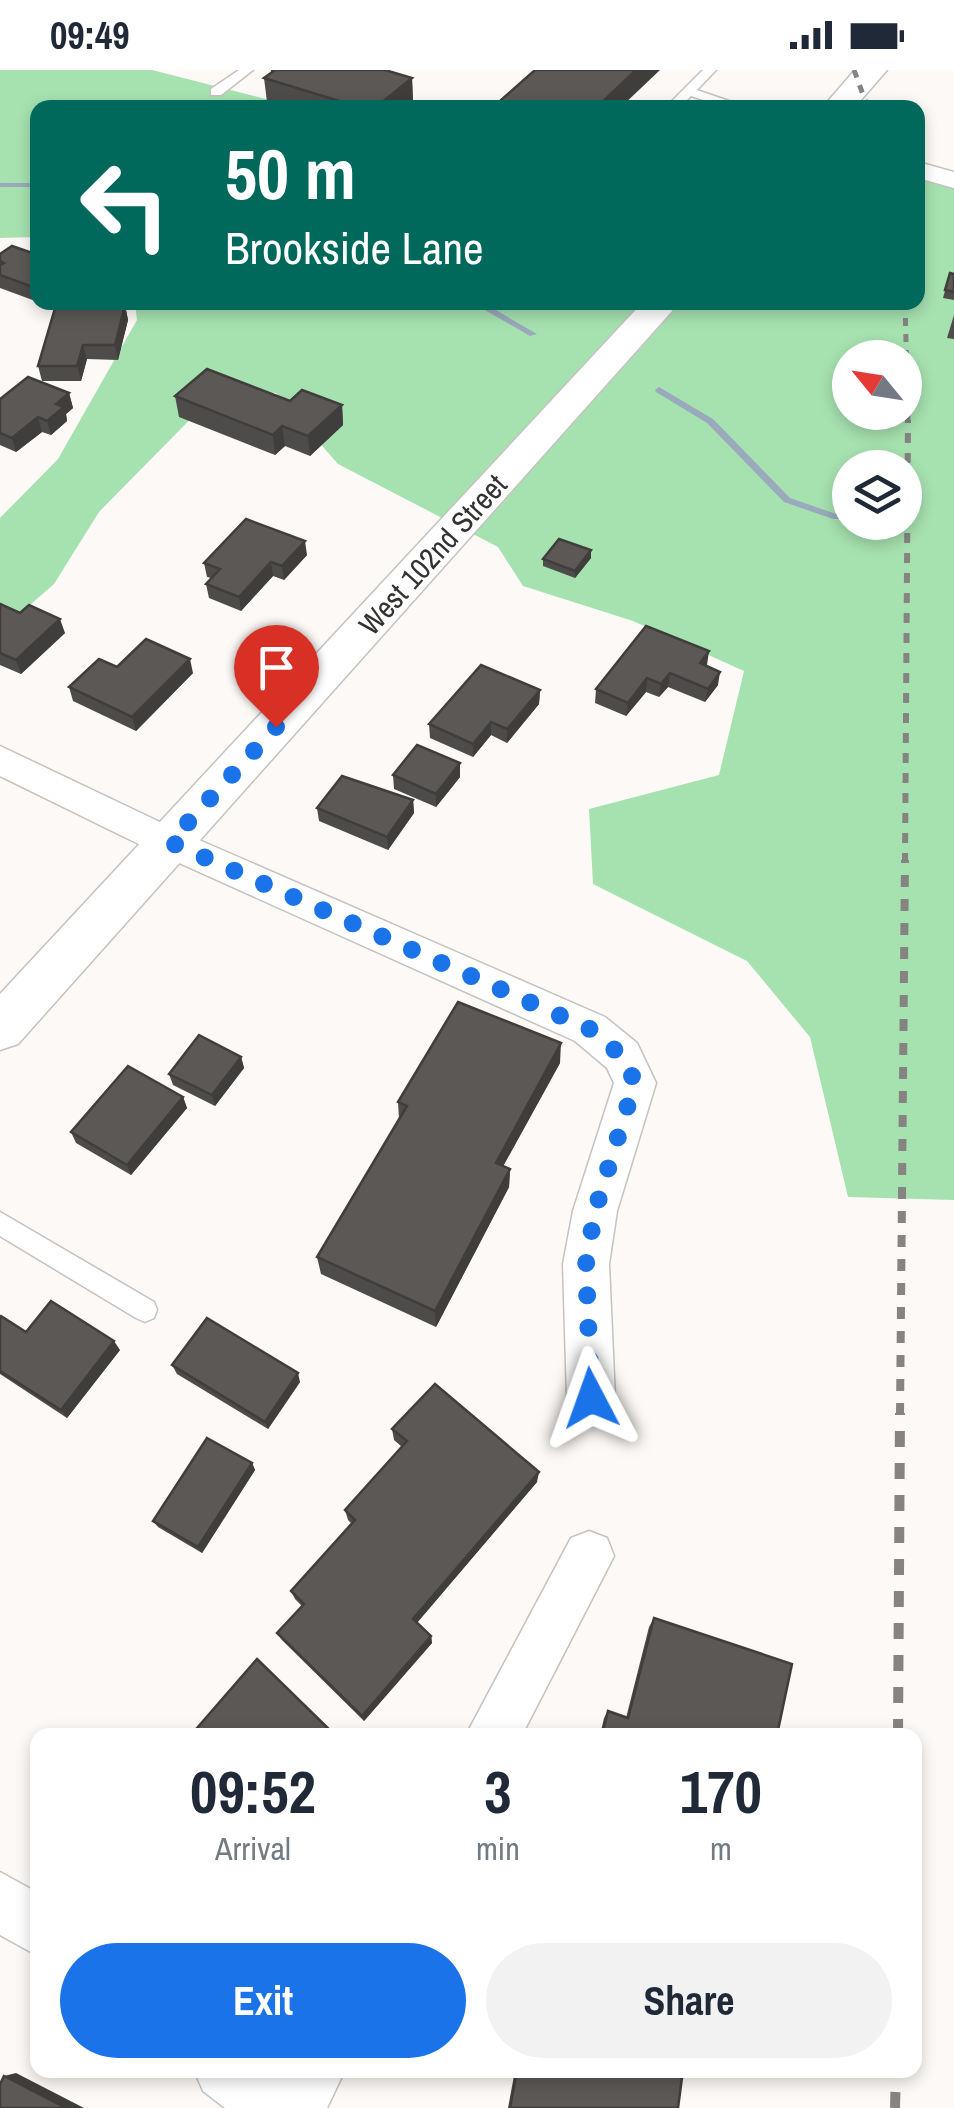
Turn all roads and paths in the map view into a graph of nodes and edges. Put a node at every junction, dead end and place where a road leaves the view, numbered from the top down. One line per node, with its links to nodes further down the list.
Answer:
1 (247, 70): 5 (lane)
2 (710, 70): 4 (lane)
3 (872, 70): 8 (street)
4 (688, 91): 6 (lane); 7 (lane)
5 (216, 92)
6 (679, 100)
7 (717, 100)
8 (844, 100)
9 (925, 172): 10 (street)
10 (954, 180)
11 (656, 310): 13 (street, West 102nd Street)
12 (0, 760): 13 (street)
13 (170, 842): 14 (street, West 102nd Street); 17 (street)
14 (0, 1029)
15 (0, 1223): 16 (lane)
16 (144, 1310)
17 (591, 1398)
18 (589, 1556): 19 (street)
19 (497, 1728)
20 (0, 1900): 21 (street)
21 (30, 1922)
22 (235, 2078): 24 (street)
23 (310, 2078): 25 (street)
24 (274, 2108)
25 (294, 2108)

